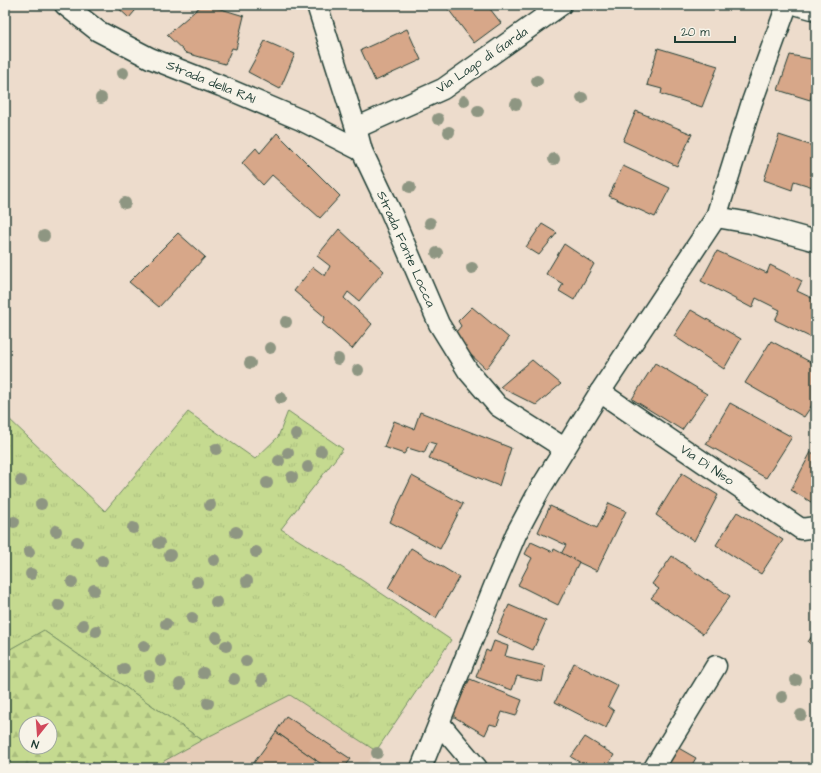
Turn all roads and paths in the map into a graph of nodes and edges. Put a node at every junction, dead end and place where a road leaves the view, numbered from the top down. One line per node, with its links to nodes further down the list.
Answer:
1 (65, 5): 8 (street, Strada della RAI)
2 (317, 5): 7 (street, Strada Fonte Locca)
3 (561, 5): 7 (street, Via Lago di Garda)
4 (787, 5): 9 (street)
5 (798, 5): 6 (street)
6 (816, 10)
7 (356, 128): 8 (street, Strada Fonte Locca)
8 (362, 151): 12 (street, Strada Fonte Locca)
9 (716, 217): 10 (street); 11 (street)
10 (816, 241)
11 (600, 392): 12 (street); 13 (street, Via Di Niso)
12 (564, 448): 15 (street)
13 (816, 527)
14 (716, 666): 18 (street)
15 (440, 724): 16 (street); 17 (street)
16 (415, 767)
17 (477, 768)
18 (654, 768)

